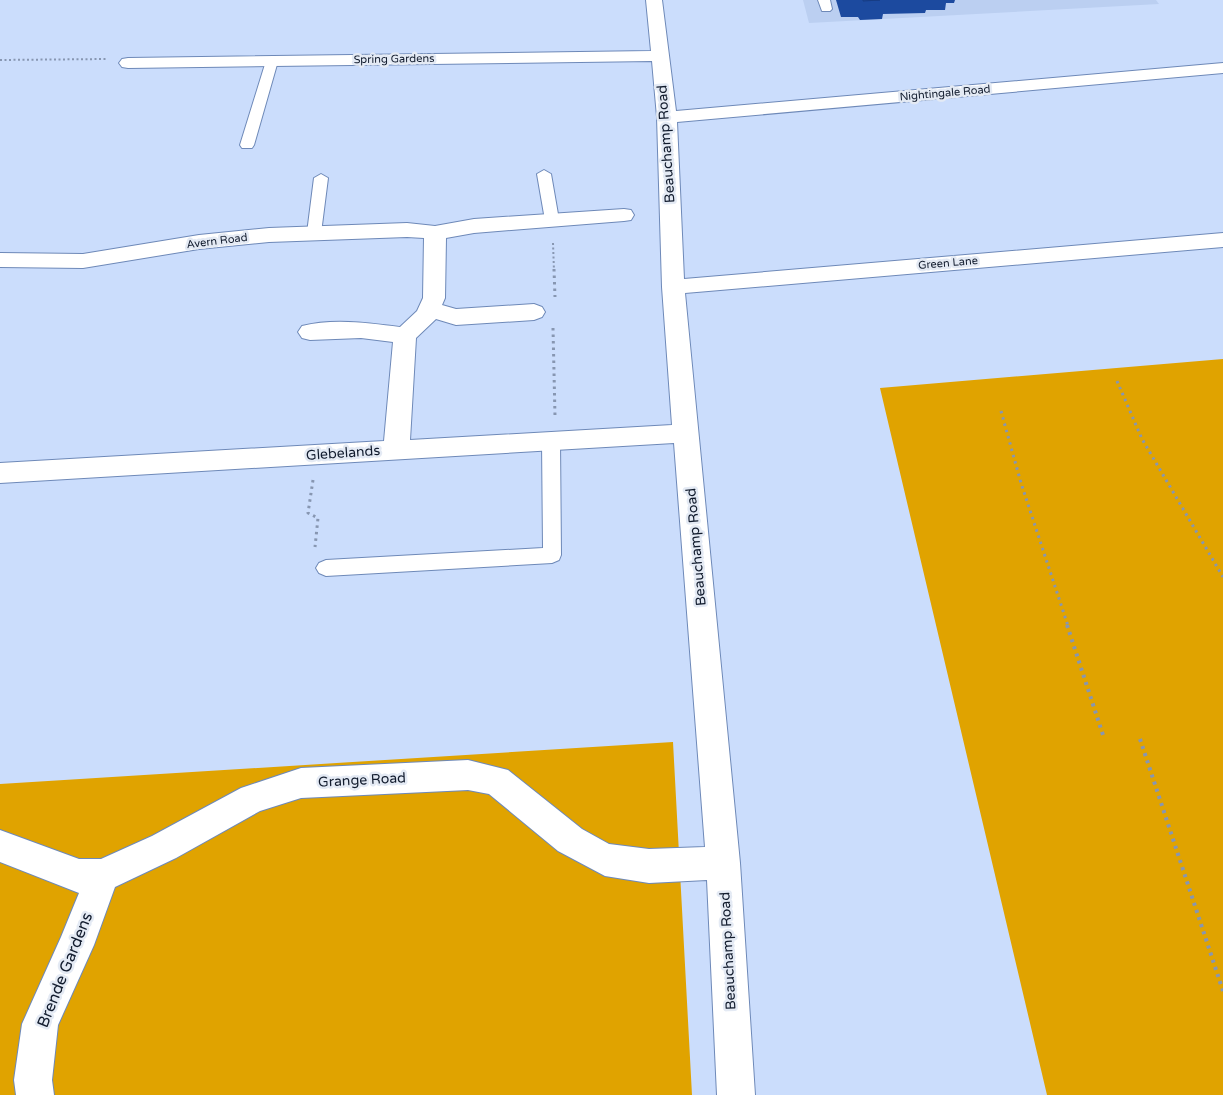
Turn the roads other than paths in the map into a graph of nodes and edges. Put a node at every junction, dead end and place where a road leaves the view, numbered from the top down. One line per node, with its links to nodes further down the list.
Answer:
1 (654, 0): 2 (street, Beauchamp Road)
2 (659, 56): 3 (street, Spring Gardens); 6 (street, Beauchamp Road)
3 (272, 61): 4 (street, Spring Gardens); 7 (lane)
4 (128, 63)
5 (1223, 68): 6 (street, Nightingale Road)
6 (667, 117): 16 (street, Beauchamp Road)
7 (247, 145)
8 (544, 174): 11 (lane)
9 (320, 178): 12 (lane)
10 (624, 215): 11 (street, Avern Road)
11 (552, 220): 13 (street, Avern Road)
12 (314, 233): 13 (street, Avern Road); 15 (street, Avern Road)
13 (435, 233): 17 (street)
14 (1223, 240): 16 (street, Green Lane)
15 (0, 260)
16 (673, 287): 21 (street, Beauchamp Road)
17 (430, 309): 18 (street); 20 (street)
18 (544, 309)
19 (310, 332): 20 (street)
20 (405, 336): 23 (street)
21 (686, 433): 22 (street, Glebelands); 27 (street, Beauchamp Road)
22 (551, 442): 23 (street, Glebelands); 25 (lane)
23 (396, 450): 24 (street, Glebelands)
24 (0, 473)
25 (326, 568)
26 (0, 846): 28 (street, Grange Road)
27 (723, 863): 28 (street, Grange Road); 30 (street, Beauchamp Road)
28 (102, 876): 29 (street, Brende Gardens)
29 (35, 1095)
30 (736, 1095)

